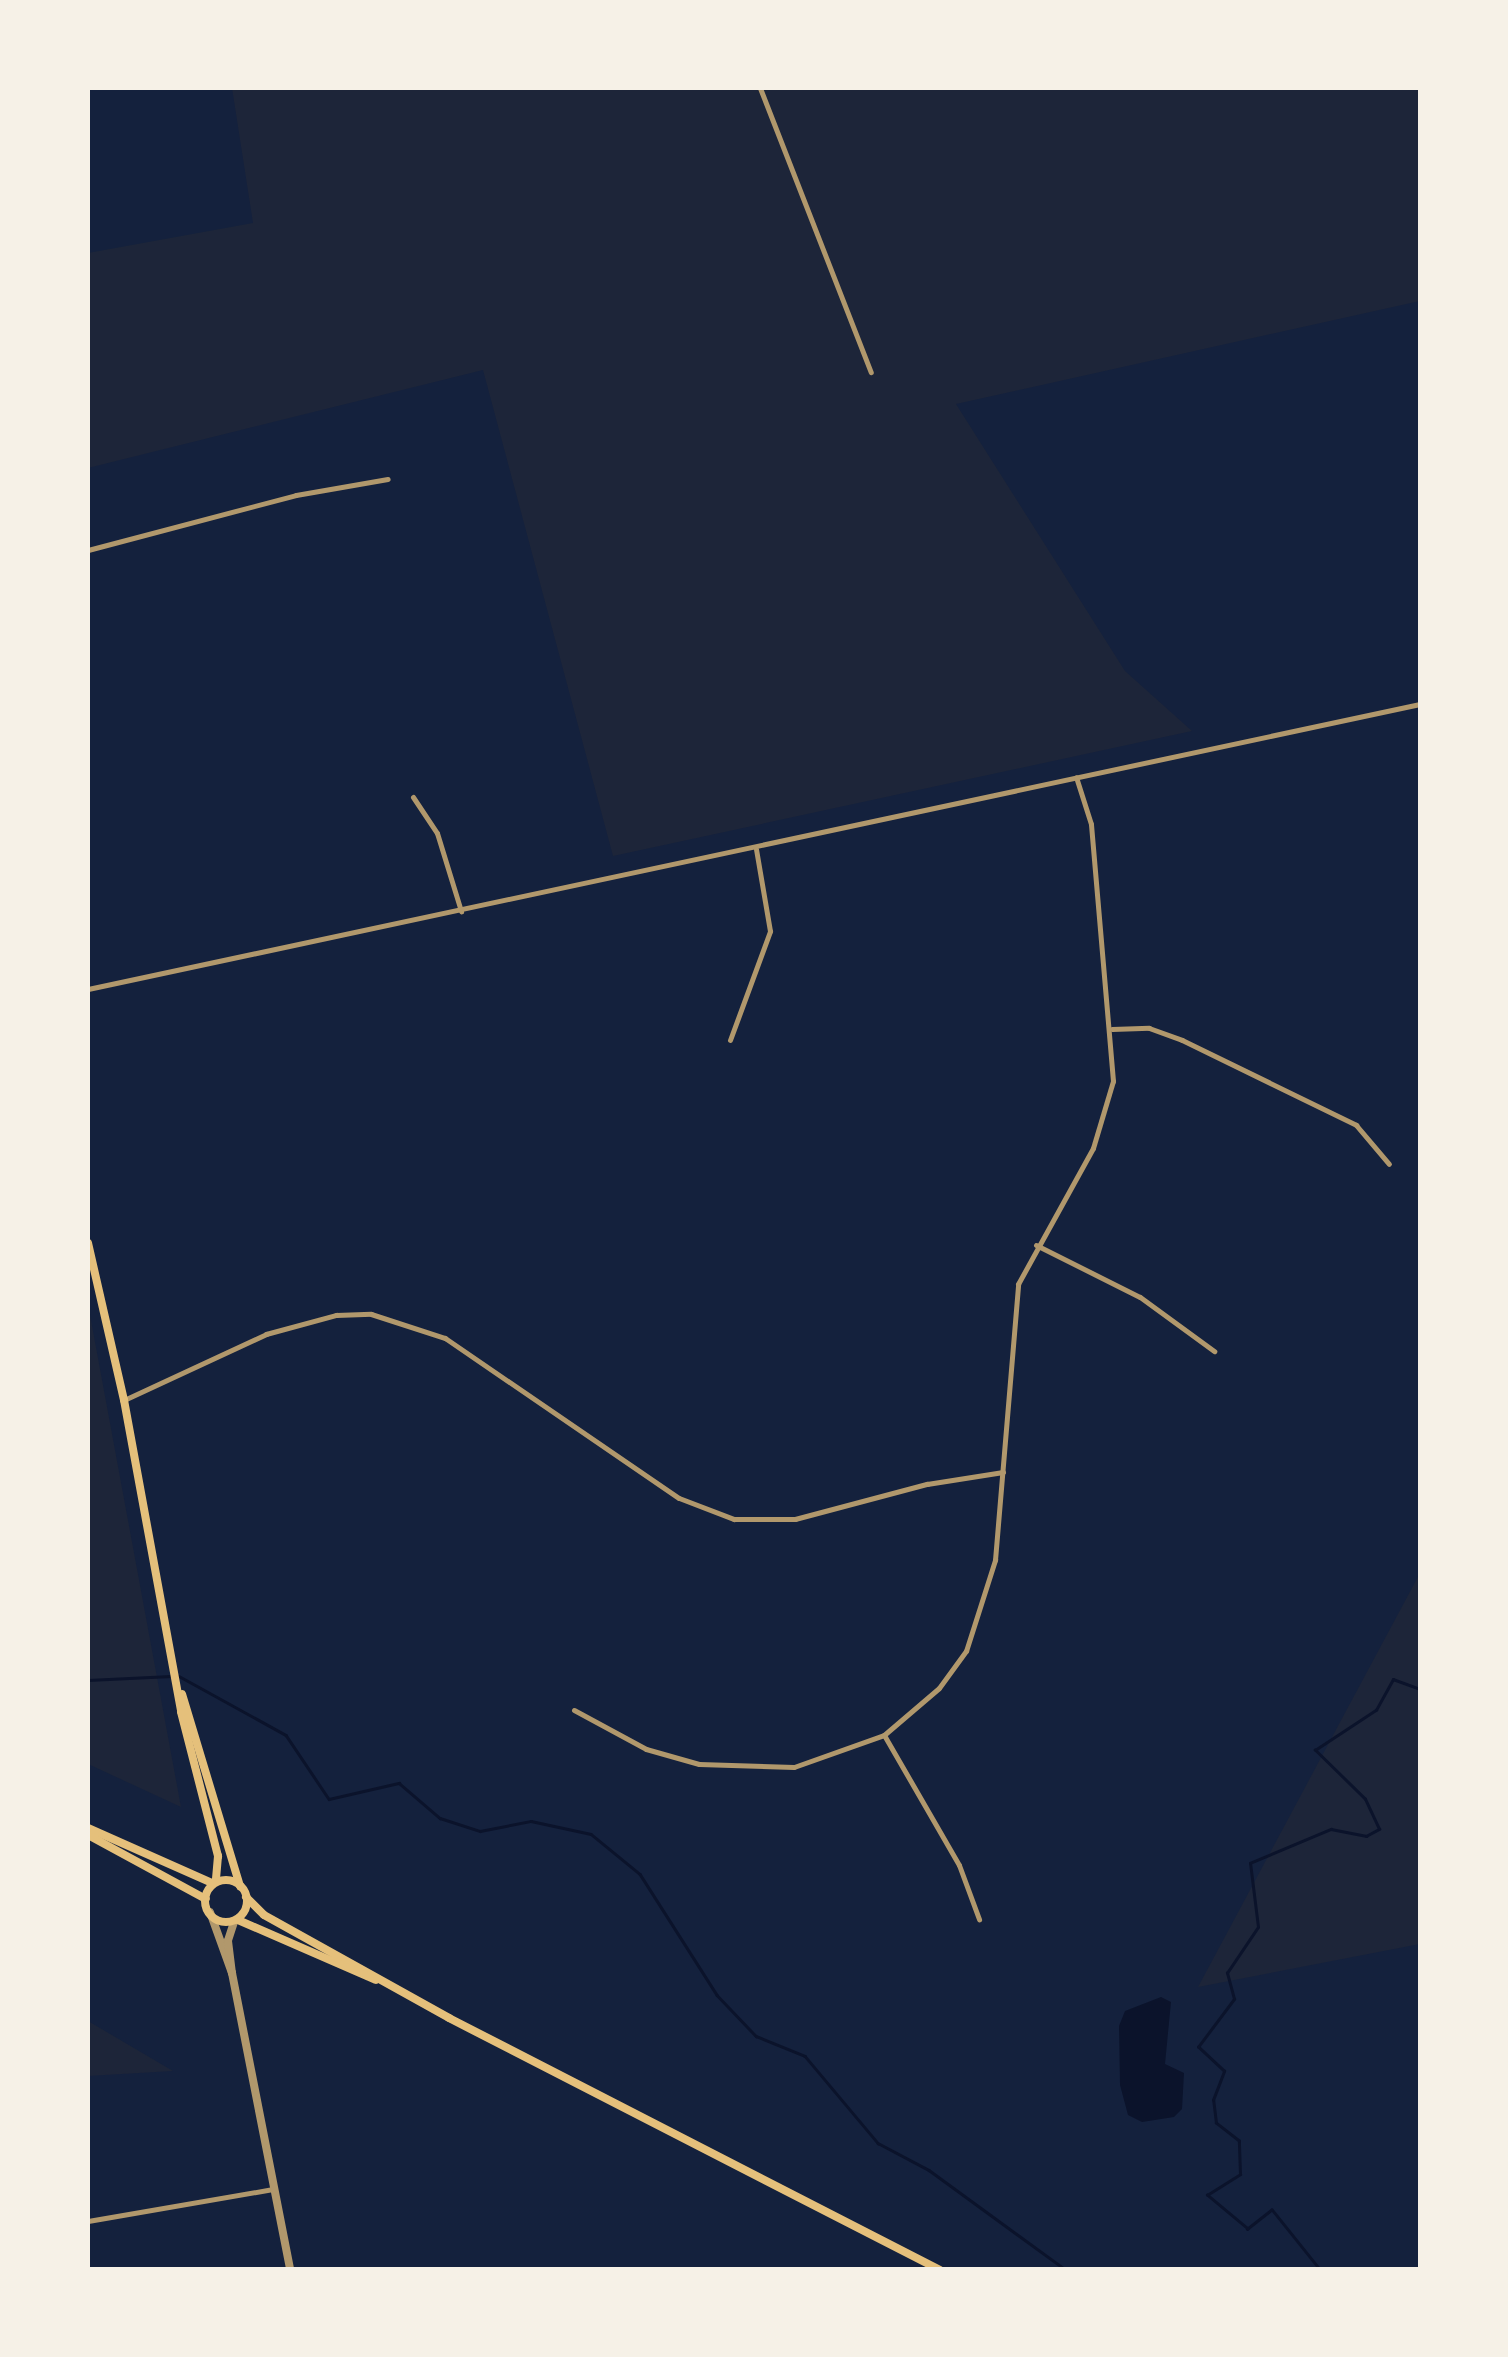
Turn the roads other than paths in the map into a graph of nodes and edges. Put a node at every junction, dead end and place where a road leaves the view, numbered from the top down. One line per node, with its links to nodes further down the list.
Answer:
1 (760, 88): 2 (street)
2 (871, 372)
3 (388, 479): 4 (street)
4 (88, 550)
5 (1420, 704): 6 (street)
6 (1076, 778): 8 (street); 11 (street)
7 (413, 797): 9 (street)
8 (756, 849): 9 (street); 12 (street)
9 (462, 910): 10 (street)
10 (88, 989)
11 (1112, 1029): 13 (street); 15 (street)
12 (730, 1040)
13 (1389, 1164)
14 (88, 1243): 17 (main road)
15 (1036, 1245): 16 (street); 18 (street)
16 (1214, 1351)
17 (124, 1400): 18 (street); 19 (main road)
18 (1003, 1472): 21 (street)
19 (179, 1687): 23 (main road); 24 (main road)
20 (574, 1710): 21 (street)
21 (884, 1735): 28 (street)
22 (88, 1831): 23 (main road); 26 (main road)
23 (214, 1882): 24 (main road); 26 (main road)
24 (240, 1886): 25 (main road)
25 (246, 1897): 29 (main road); 31 (main road)
26 (206, 1899): 27 (main road)
27 (210, 1912): 29 (main road); 30 (street)
28 (979, 1919)
29 (236, 1921): 30 (street); 31 (main road)
30 (232, 1973): 32 (street)
31 (398, 1990): 35 (main road)
32 (274, 2189): 33 (street); 34 (street)
33 (88, 2221)
34 (290, 2270)
35 (940, 2270)

